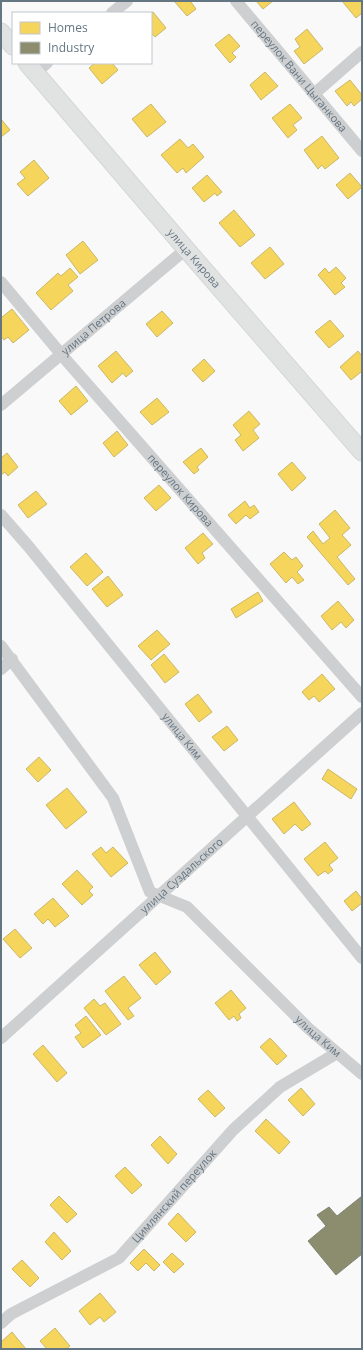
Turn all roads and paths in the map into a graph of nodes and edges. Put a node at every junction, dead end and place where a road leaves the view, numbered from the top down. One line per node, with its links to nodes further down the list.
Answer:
1 (127, 1): 3 (street)
2 (236, 1): 8 (street, переулок Вани Цыганкова)
3 (113, 12)
4 (1, 32): 5 (street)
5 (12, 45)
6 (362, 52): 8 (street)
7 (37, 66): 10 (street, улица Кирова)
8 (314, 94): 9 (street, переулок Вани Цыганкова)
9 (362, 151)
10 (186, 249): 12 (street, улица Петрова); 14 (street, улица Кирова)
11 (1, 282): 12 (street, переулок Кирова)
12 (61, 354): 13 (street, улица Петрова); 19 (street, переулок Кирова)
13 (1, 405)
14 (362, 452)
15 (1, 515): 21 (street, улица Ким)
16 (1, 646): 17 (street, улица Ким)
17 (12, 659): 18 (street); 22 (street, улица Ким)
18 (1, 669)
19 (362, 698)
20 (362, 713): 21 (street, улица Суздальского)
21 (247, 816): 22 (street, улица Суздальского); 23 (street, улица Ким)
22 (159, 895): 24 (street, улица Суздальского); 25 (street, улица Ким)
23 (362, 958)
24 (1, 1038)
25 (337, 1053): 26 (street, улица Ким); 27 (street, Цимлянский переулок)
26 (362, 1074)
27 (1, 1323)

